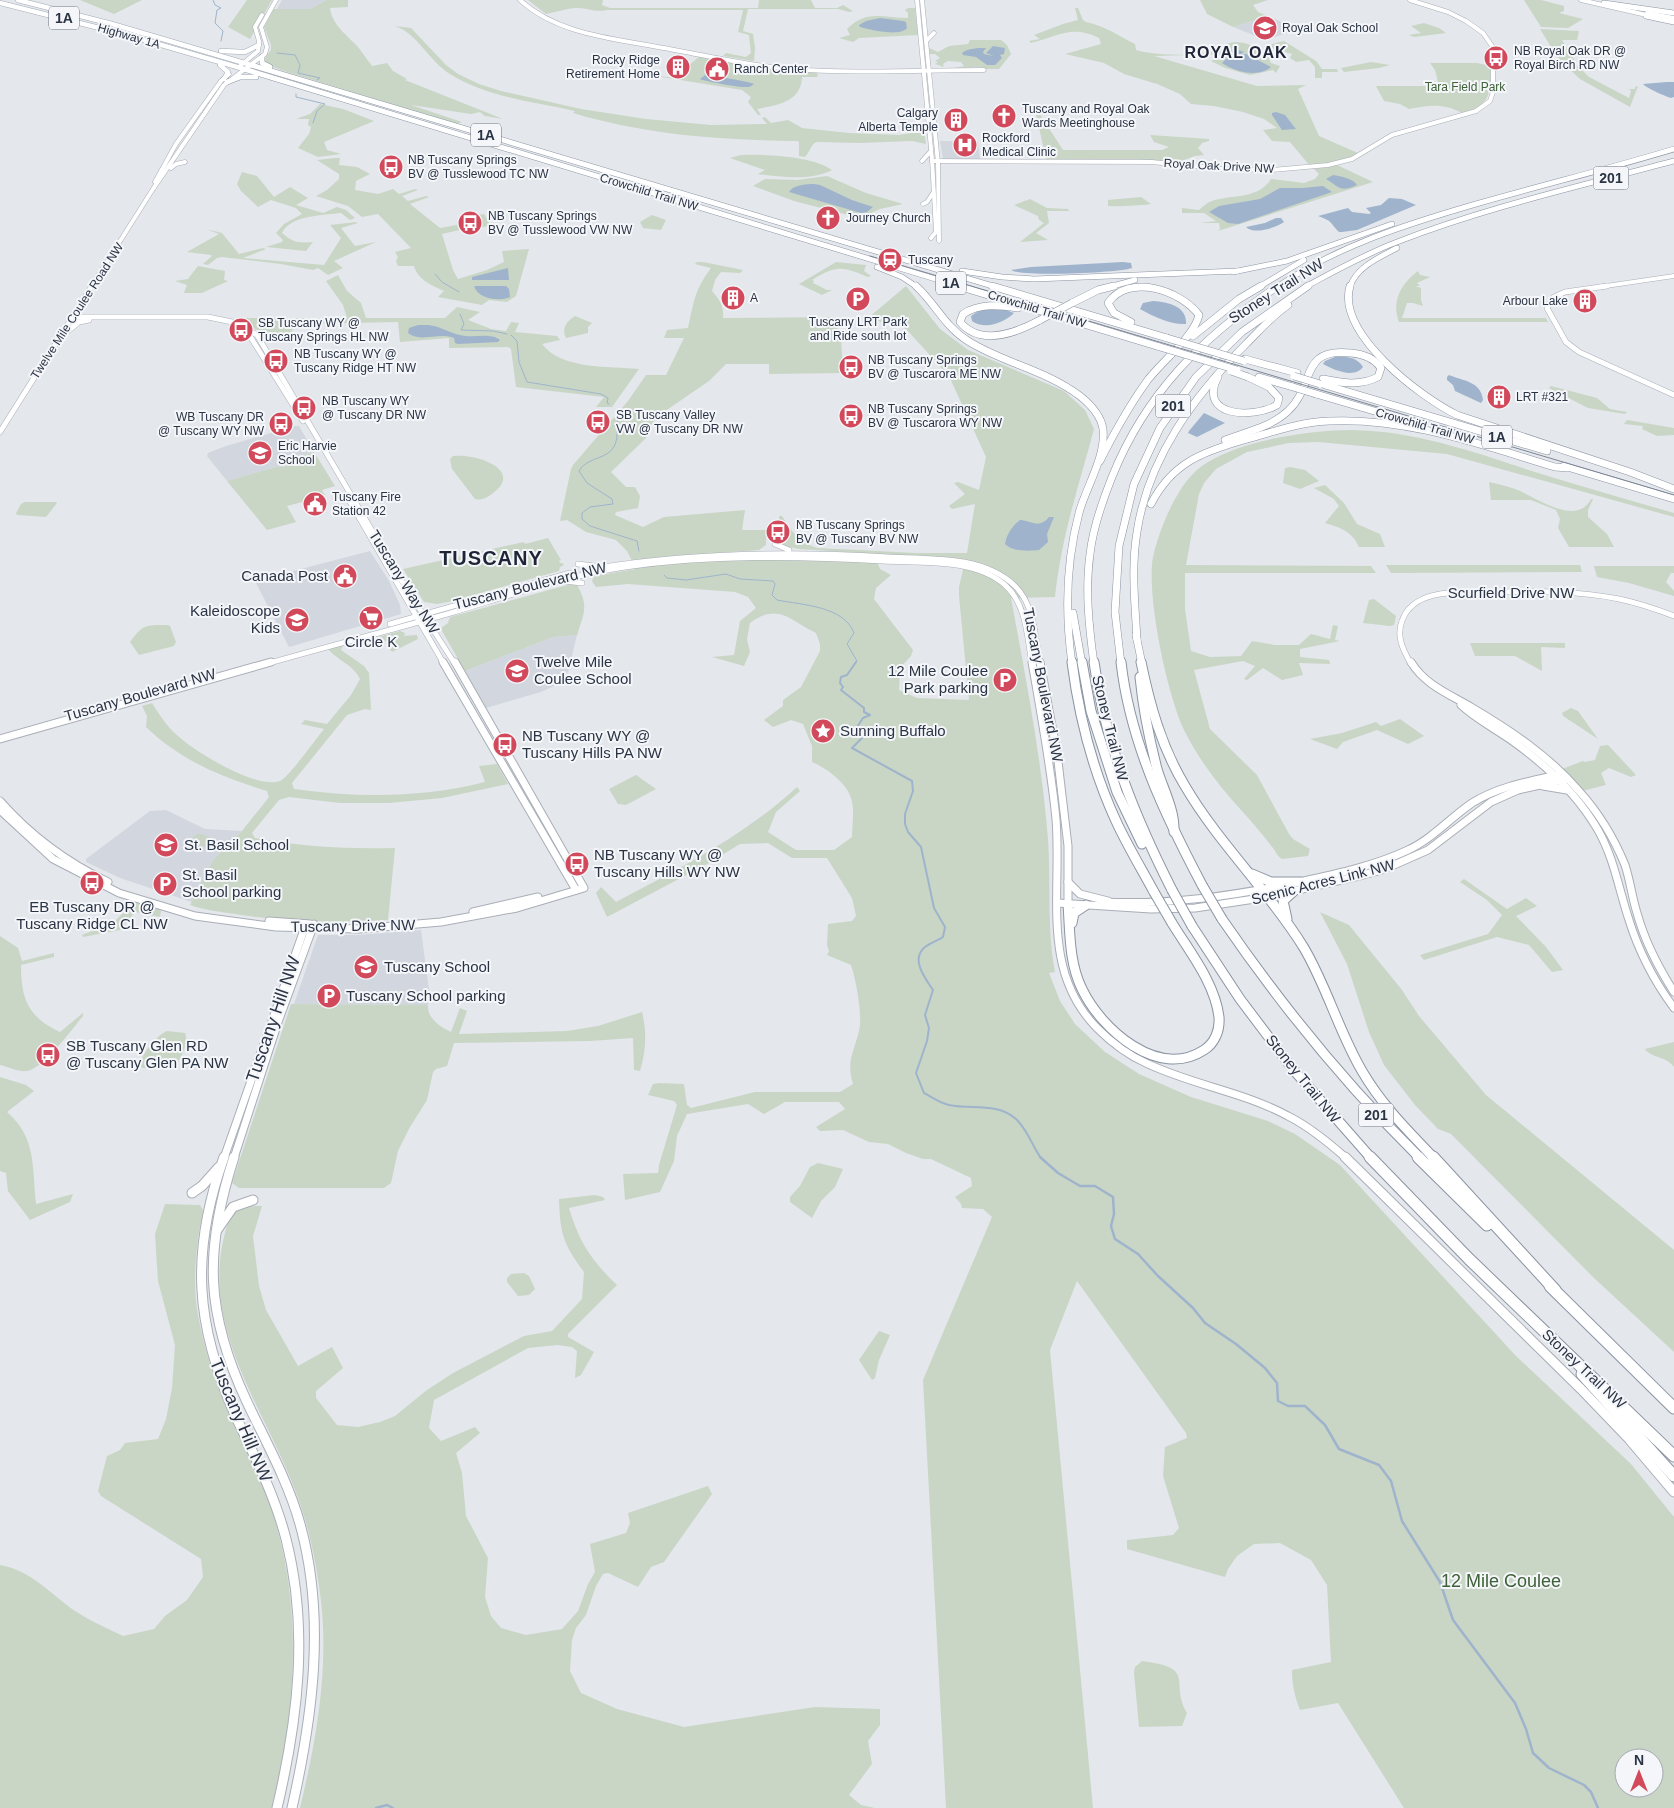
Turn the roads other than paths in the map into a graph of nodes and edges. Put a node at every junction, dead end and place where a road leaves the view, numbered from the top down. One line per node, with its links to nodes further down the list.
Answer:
1 (18, 0): 16 (main road, Highway 1A / 1A)
2 (271, 0): 19 (street)
3 (276, 0): 22 (street)
4 (520, 0): 27 (street)
5 (525, 0): 27 (street)
6 (917, 0): 24 (street)
7 (922, 0): 18 (street)
8 (1410, 0): 41 (street, Royal Oak Drive NW)
9 (1581, 0): 13 (street)
10 (1590, 0): 12 (street)
11 (0, 3): 20 (main road, Highway 1A / 1A)
12 (1604, 3): 14 (highway); 15 (street)
13 (1614, 8): 15 (highway)
14 (1674, 14)
15 (1674, 20)
16 (112, 24): 19 (main road); 23 (main road, Highway 1A / 1A)
17 (934, 34): 18 (street)
18 (926, 41): 28 (street)
19 (259, 43): 26 (street)
20 (175, 50): 21 (main road, Highway 1A / 1A); 32 (main road)
21 (196, 55): 25 (main road, Highway 1A / 1A); 26 (main road)
22 (262, 57): 26 (street, Twelve Mile Coulee Road NW); 33 (highway)
23 (232, 59): 26 (main road, Crowchild Trail NW / 1A)
24 (923, 62): 27 (street); 29 (street)
25 (228, 65): 26 (main road, Crowchild Trail NW / 1A)
26 (244, 66): 32 (street, Twelve Mile Coulee Road NW); 33 (highway, Crowchild Trail NW / 1A); 34 (highway, Crowchild Trail NW / 1A)
27 (906, 71): 29 (street)
28 (929, 71): 29 (street); 30 (street); 30 (street); 31 (street)
29 (924, 72): 36 (street)
30 (940, 72): 31 (street)
31 (930, 80): 40 (street)
32 (225, 82): 34 (highway); 44 (street, Twelve Mile Coulee Road NW); 46 (street, Twelve Mile Coulee Road NW)
33 (310, 82): 50 (highway, Crowchild Trail NW / 1A)
34 (344, 100): 52 (highway, Crowchild Trail NW / 1A)
35 (1674, 149): 45 (highway, Stoney Trail NW / 201)
36 (931, 151): 37 (street); 40 (street)
37 (922, 161)
38 (1674, 161): 48 (highway, Stoney Trail NW / 201)
39 (185, 162): 44 (street)
40 (935, 162): 41 (street, Royal Oak Drive NW); 42 (street, Royal Oak Drive NW); 43 (street); 47 (street)
41 (977, 162): 42 (street, Royal Oak Drive NW)
42 (947, 163): 43 (street)
43 (938, 171): 51 (street)
44 (165, 174): 46 (street, Twelve Mile Coulee Road NW)
45 (1545, 185): 53 (highway); 108 (highway, Stoney Trail NW / 201)
46 (153, 189): 59 (street, Twelve Mile Coulee Road NW)
47 (934, 193): 49 (street); 51 (street)
48 (1555, 194): 56 (highway, Stoney Trail NW / 201); 74 (highway)
49 (923, 204)
50 (751, 213): 57 (highway); 62 (highway, Crowchild Trail NW / 1A)
51 (938, 227): 54 (street); 55 (street)
52 (793, 236): 61 (highway, Crowchild Trail NW / 1A); 73 (highway)
53 (1354, 237): 57 (highway); 67 (highway)
54 (931, 238)
55 (939, 241)
56 (1359, 258): 64 (highway); 102 (highway, Stoney Trail NW / 201)
57 (1238, 271): 61 (highway, bridge)
58 (1674, 276): 70 (street)
59 (74, 318): 60 (street, Tuscany Way NW); 63 (street, Twelve Mile Coulee Road NW); 86 (street, Tuscany Way NW)
60 (93, 320): 63 (street); 85 (street, Tuscany Way NW)
61 (1109, 332): 65 (highway, Crowchild Trail NW / 1A, bridge)
62 (1168, 337): 66 (highway, Crowchild Trail NW / 1A, bridge); 67 (highway)
63 (59, 340): 71 (street, Twelve Mile Coulee Road NW)
64 (1240, 350): 65 (highway, bridge); 79 (highway)
65 (1200, 359): 69 (highway, Crowchild Trail NW / 1A, bridge)
66 (1245, 360): 68 (highway, Crowchild Trail NW / 1A, bridge)
67 (1158, 369): 73 (highway)
68 (1321, 381): 74 (highway, Crowchild Trail NW / 1A); 76 (highway)
69 (1316, 394): 72 (highway, Crowchild Trail NW / 1A)
70 (1674, 395)
71 (0, 432)
72 (1568, 468): 75 (highway, Crowchild Trail NW / 1A); 76 (highway)
73 (1094, 470): 84 (highway)
74 (1674, 489)
75 (1674, 499)
76 (1151, 504): 79 (highway)
77 (775, 544): 78 (street)
78 (801, 552): 81 (street, Tuscany Boulevard NW); 104 (street, Tuscany Boulevard NW)
79 (1134, 562): 94 (highway)
80 (578, 564): 81 (street)
81 (602, 567): 87 (street, Tuscany Boulevard NW)
82 (559, 581): 83 (street); 88 (street, Tuscany Boulevard NW); 111 (street, Tuscany Boulevard NW)
83 (582, 583)
84 (1069, 586): 108 (highway); 117 (highway, bridge)
85 (409, 605): 91 (street); 92 (street, Tuscany Way NW)
86 (419, 607): 87 (street); 90 (street, Tuscany Way NW)
87 (448, 607): 90 (street, Tuscany Boulevard NW)
88 (440, 616): 90 (street, Tuscany Boulevard NW); 93 (street)
89 (1674, 616): 97 (street, Scurfield Drive NW)
90 (425, 617): 92 (street, Tuscany Boulevard NW); 93 (street, Tuscany Way NW)
91 (403, 620): 92 (street, Tuscany Boulevard NW); 95 (street, Tuscany Boulevard NW)
92 (419, 622): 96 (street, Tuscany Boulevard NW); 107 (street, Tuscany Way NW)
93 (434, 630): 107 (street, Tuscany Way NW)
94 (1136, 635): 102 (highway); 103 (highway)
95 (0, 735)
96 (0, 738)
97 (1561, 777): 98 (street, Scenic Acres Link NW); 99 (street, Scurfield Drive NW); 105 (street, Scenic Acres Link NW); 118 (street, Scurfield Drive NW)
98 (1518, 790): 99 (street); 109 (street, Scenic Acres Link NW)
99 (1570, 791): 119 (street, Scurfield Drive NW)
100 (0, 801): 115 (street, Tuscany Drive NW)
101 (0, 810): 115 (street, Tuscany Drive NW)
102 (1174, 832): 106 (highway, Stoney Trail NW / 201)
103 (1250, 872): 105 (highway); 110 (highway)
104 (1068, 882): 112 (street, Tuscany Boulevard NW); 113 (street)
105 (1301, 882): 110 (street, Scenic Acres Link NW)
106 (1202, 885): 125 (highway, Stoney Trail NW / 201, bridge)
107 (579, 887): 115 (street, Tuscany Drive NW)
108 (1172, 890): 124 (highway, Stoney Trail NW / 201, bridge)
109 (1294, 892): 110 (street, Scenic Acres Link NW); 116 (highway)
110 (1266, 894): 113 (street, Scenic Acres Link NW); 114 (street, Scenic Acres Link NW); 116 (highway)
111 (1057, 901): 112 (street, Scenic Acres Link NW); 129 (street, Tuscany Boulevard NW)
112 (1068, 902): 113 (street, Scenic Acres Link NW); 114 (street, Scenic Acres Link NW); 117 (highway)
113 (1119, 902)
114 (1086, 905): 117 (highway)
115 (309, 927): 120 (street, Tuscany Hill NW); 123 (street, Tuscany Hill NW)
116 (1294, 932): 125 (highway)
117 (1070, 941)
118 (1674, 992)
119 (1674, 1008)
120 (221, 1165): 121 (street); 130 (street, Tuscany Hill NW)
121 (192, 1193)
122 (253, 1200): 123 (street)
123 (214, 1234): 131 (street, Tuscany Hill NW)
124 (1466, 1257): 127 (highway, Stoney Trail NW / 201); 128 (highway)
125 (1554, 1290): 126 (highway, Stoney Trail NW / 201)
126 (1674, 1408)
127 (1674, 1456)
128 (1674, 1476)
129 (1674, 1492)
130 (277, 1808)
131 (292, 1808)

